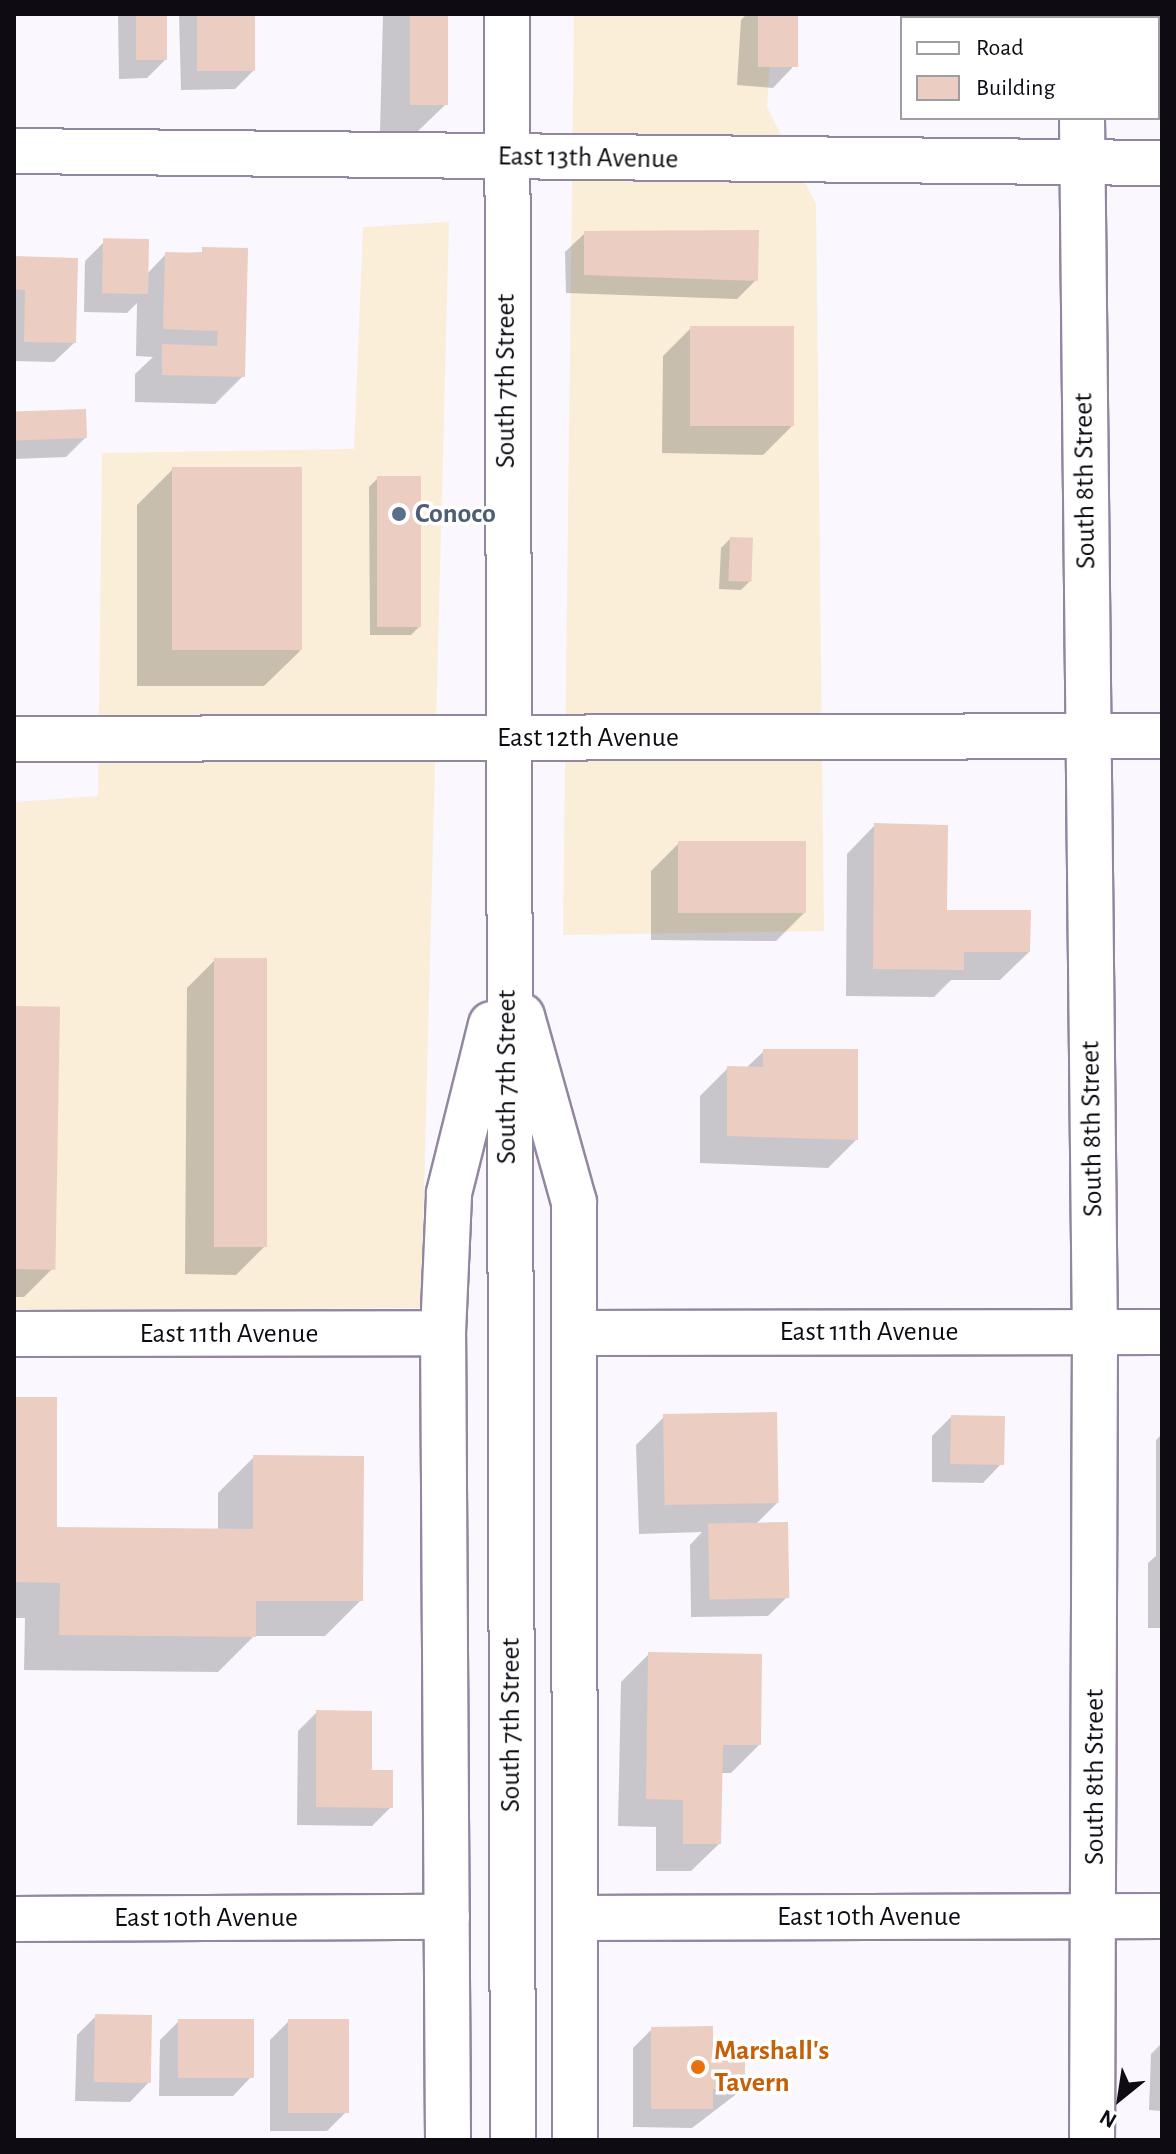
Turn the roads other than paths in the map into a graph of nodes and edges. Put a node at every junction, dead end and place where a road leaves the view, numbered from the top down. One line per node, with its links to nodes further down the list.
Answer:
1 (507, 14): 4 (street, South 7th Street)
2 (1082, 120): 5 (street, South 8th Street)
3 (14, 151): 4 (street, East 13th Avenue)
4 (506, 157): 5 (street, East 13th Avenue); 9 (street, South 7th Street)
5 (1082, 163): 6 (street, East 13th Avenue); 8 (street, South 8th Street)
6 (1162, 163)
7 (1162, 736): 8 (street, East 12th Avenue)
8 (1087, 737): 9 (street, East 12th Avenue); 12 (street, South 8th Street)
9 (506, 738): 10 (street, East 12th Avenue); 11 (street, South 7th Street)
10 (14, 739)
11 (507, 964): 14 (street); 15 (street); 23 (street, South 7th Street)
12 (1095, 1331): 13 (street, East 11th Avenue); 15 (street, East 11th Avenue); 17 (street, South 8th Street)
13 (1162, 1332)
14 (443, 1333): 16 (street, East 11th Avenue); 19 (street)
15 (576, 1333): 20 (street)
16 (14, 1334)
17 (1095, 1916): 18 (street, East 10th Avenue); 20 (street, East 10th Avenue); 25 (street, South 8th Street)
18 (1162, 1916)
19 (447, 1917): 21 (street, East 10th Avenue); 22 (street)
20 (575, 1918): 24 (street)
21 (14, 1919)
22 (448, 2140)
23 (513, 2140)
24 (575, 2140)
25 (1092, 2140)

